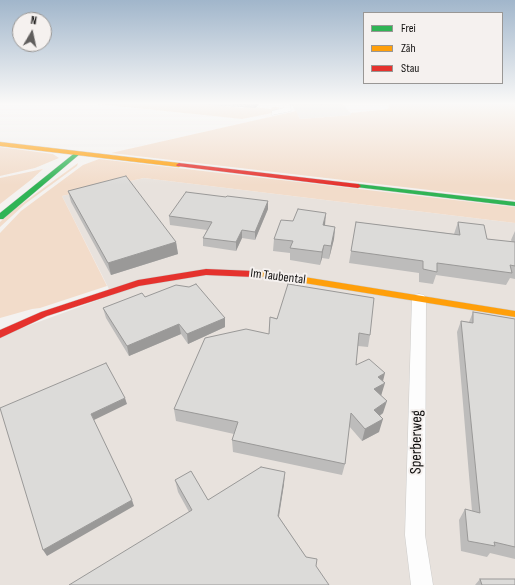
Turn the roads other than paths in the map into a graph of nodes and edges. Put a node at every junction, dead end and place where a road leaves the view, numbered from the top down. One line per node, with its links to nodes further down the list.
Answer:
1 (0, 144): 2 (main road)
2 (78, 153): 3 (main road); 4 (main road)
3 (515, 204)
4 (0, 216)
5 (419, 298): 6 (main road, Im Taubental); 7 (main road, Im Taubental); 10 (street, Sperberweg)
6 (44, 314): 8 (street, Im Taubental); 9 (main road, Im Taubental)
7 (515, 314)
8 (0, 325)
9 (0, 334)
10 (422, 585)

